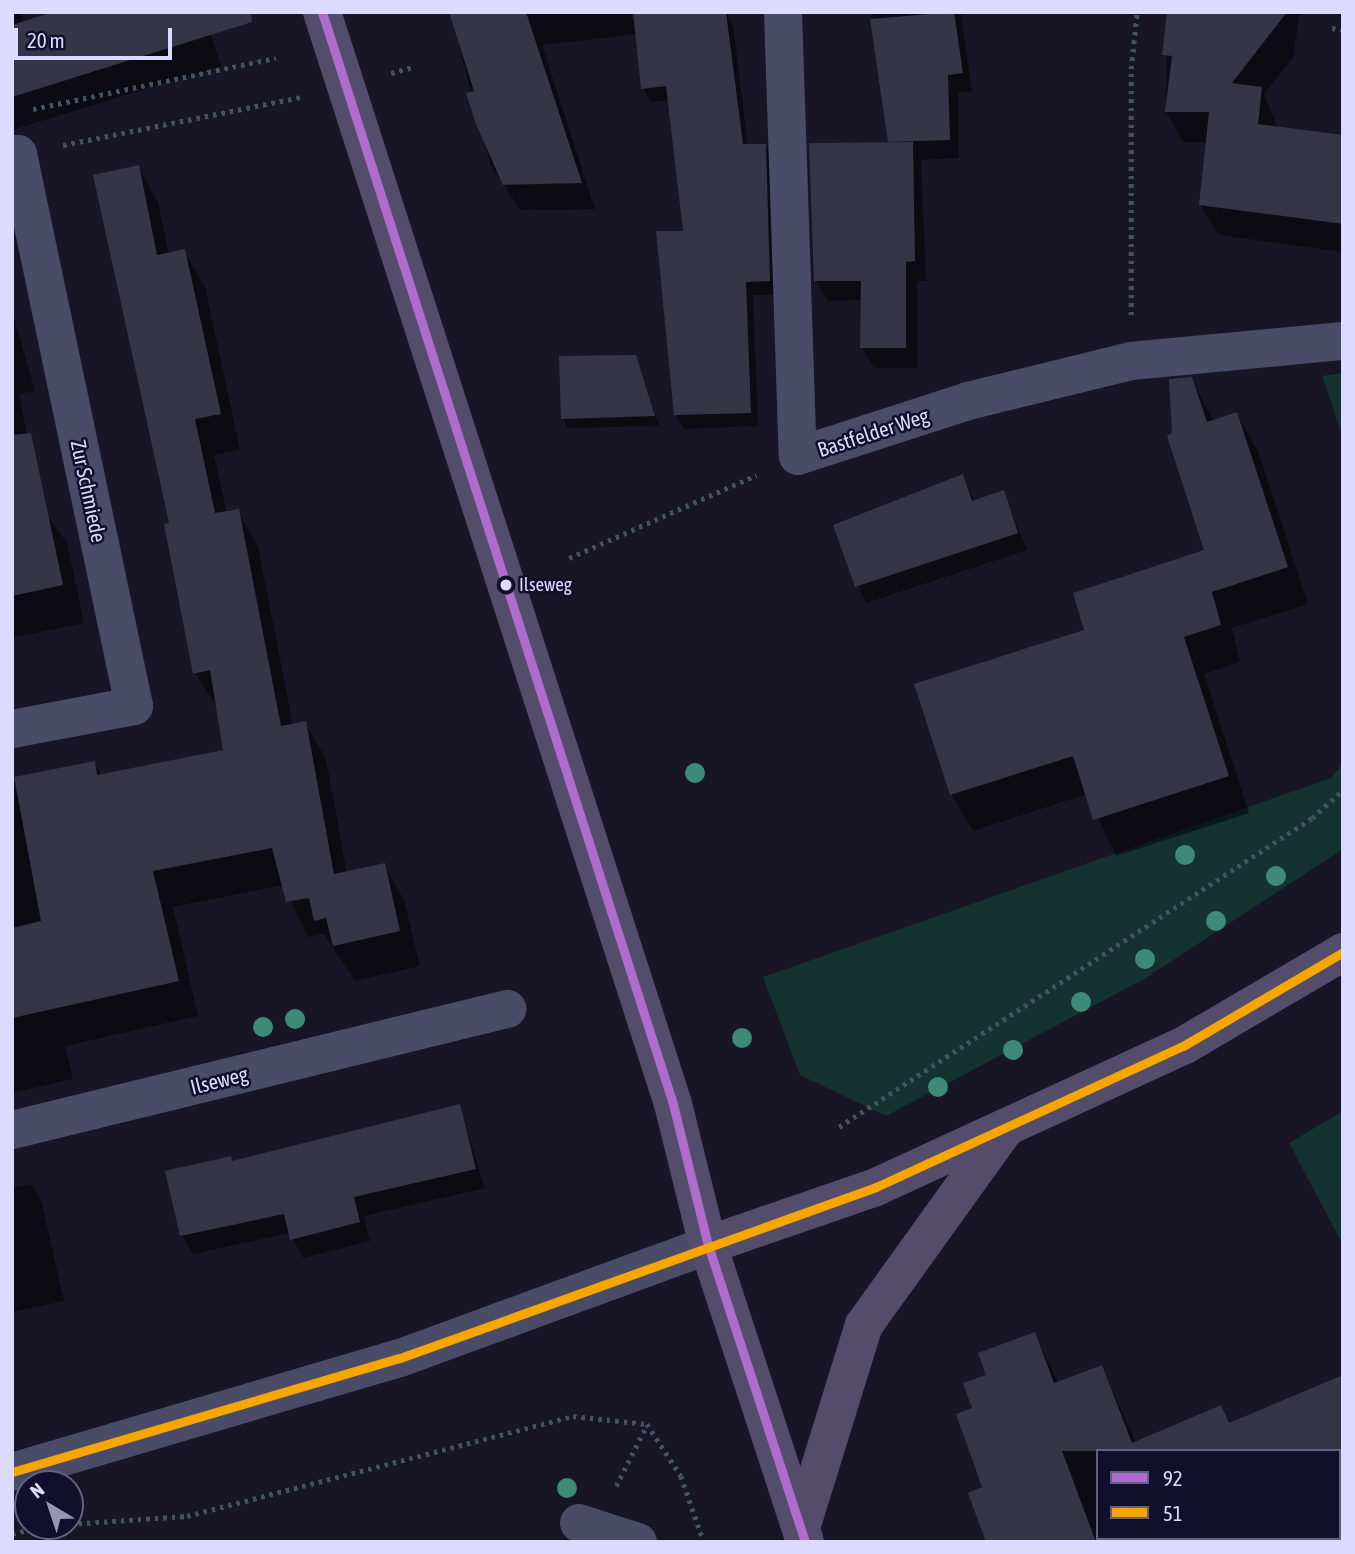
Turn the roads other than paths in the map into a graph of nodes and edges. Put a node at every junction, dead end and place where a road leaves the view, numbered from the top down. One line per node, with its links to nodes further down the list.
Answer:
1 (322, 12): 10 (main road)
2 (783, 12): 4 (street, Bastfelder Weg)
3 (15, 155): 5 (street, Zur Schmiede)
4 (1343, 341)
5 (12, 729)
6 (1343, 952): 8 (main road)
7 (507, 1009): 9 (street, Ilseweg)
8 (1006, 1128): 10 (main road); 13 (main road)
9 (12, 1130)
10 (708, 1245): 11 (street); 13 (main road)
11 (12, 1472)
12 (587, 1524): 14 (street)
13 (803, 1535)
14 (638, 1542)

